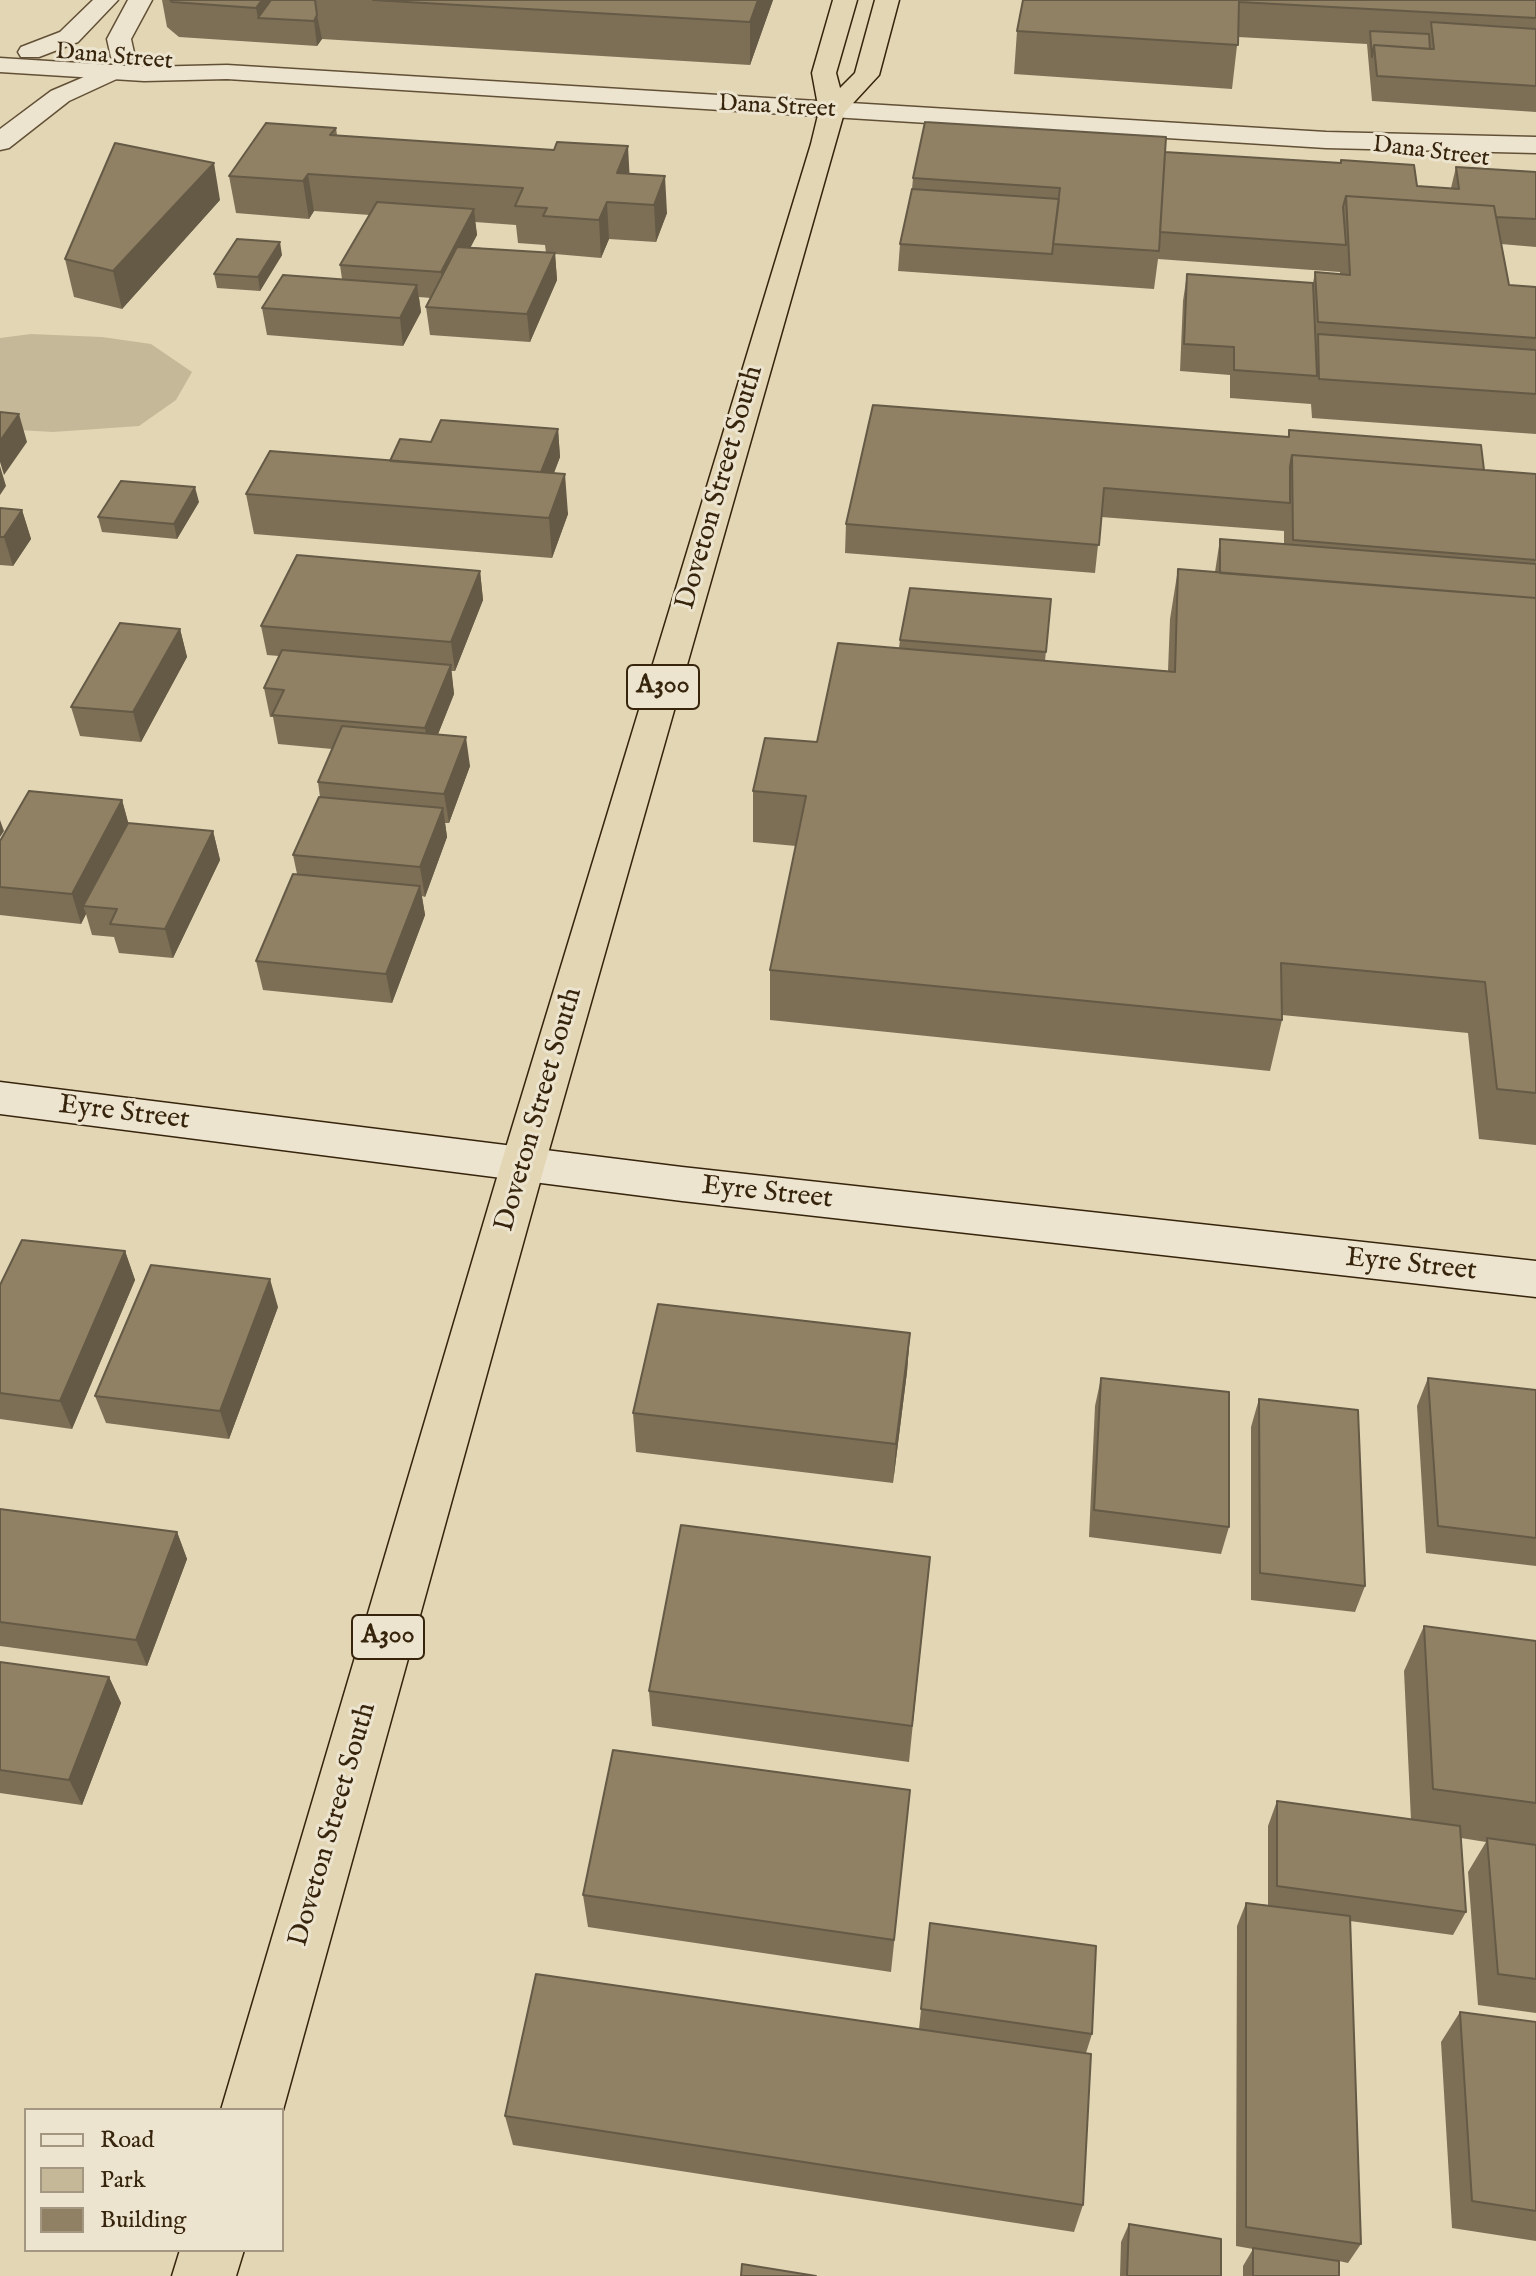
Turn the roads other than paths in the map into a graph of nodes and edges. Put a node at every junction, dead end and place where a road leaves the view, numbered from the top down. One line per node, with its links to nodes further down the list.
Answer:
1 (106, 0): 5 (street)
2 (140, 0): 6 (street)
3 (845, 0): 7 (highway, Doveton Street South / A300)
4 (887, 0): 7 (highway, Doveton Street South / A300)
5 (12, 58): 6 (street, Dana Street); 8 (street)
6 (118, 65): 7 (street, Dana Street); 8 (street)
7 (832, 111): 9 (street, Dana Street); 13 (highway, Doveton Street South / A300)
8 (0, 140)
9 (1326, 140): 10 (street, Dana Street); 11 (street, Dana Street)
10 (1536, 145)
11 (1536, 167)
12 (0, 1098): 13 (street, Eyre Street)
13 (523, 1164): 14 (street, Eyre Street); 15 (highway, Doveton Street South / A300)
14 (1536, 1279)
15 (253, 2108)
16 (211, 2252): 17 (highway)
17 (204, 2276)

